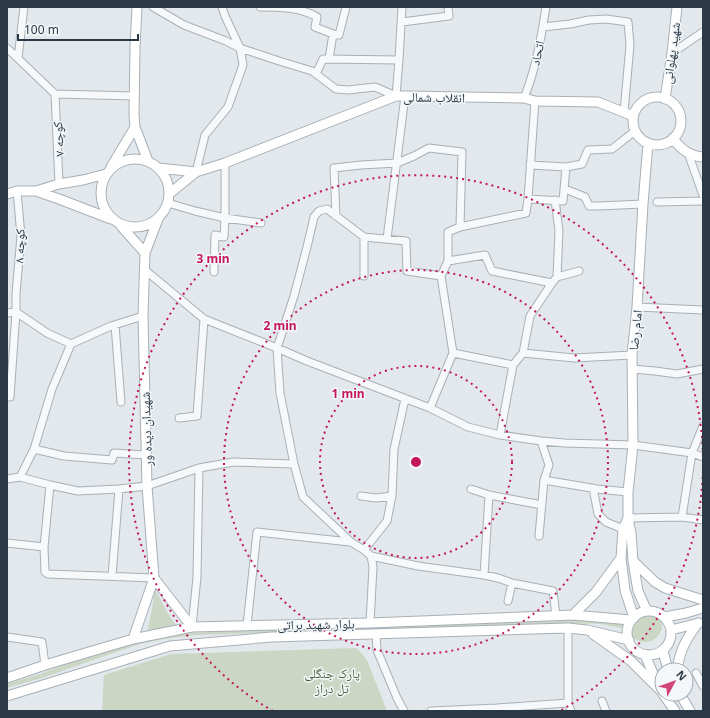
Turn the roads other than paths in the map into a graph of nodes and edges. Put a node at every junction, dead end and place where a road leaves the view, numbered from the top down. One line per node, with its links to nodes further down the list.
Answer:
1 (24, 7): 18 (street)
2 (137, 7): 23 (main road)
3 (153, 7): 16 (street)
4 (222, 7): 16 (street)
5 (260, 7): 14 (street)
6 (346, 7): 14 (street)
7 (402, 7): 11 (street)
8 (448, 7): 11 (street)
9 (546, 7): 12 (street, اتحاد)
10 (677, 7): 17 (main road, شهید پهلوانی)
11 (402, 22): 20 (street)
12 (543, 27): 25 (street, اتحاد); 28 (street)
13 (703, 32): 17 (street)
14 (333, 34): 19 (street)
15 (7, 48): 18 (street)
16 (240, 48): 21 (street); 43 (street)
17 (672, 53): 26 (main road, شهید پهلوانی)
18 (18, 58): 22 (street)
19 (329, 59): 20 (street); 21 (street)
20 (399, 60): 24 (street)
21 (316, 74): 24 (street)
22 (55, 94): 23 (street); 44 (street, کوچه ۷)
23 (135, 96): 30 (main road)
24 (400, 96): 25 (main road, انقلاب شمالی); 37 (main road, انقلاب شمالی); 38 (street)
25 (524, 98): 27 (main road, انقلاب شمالی)
26 (665, 99): 29 (main road); 32 (main road)
27 (535, 101): 28 (main road, انقلاب شمالی); 39 (street)
28 (624, 112): 29 (main road, انقلاب شمالی)
29 (633, 116): 31 (main road)
30 (135, 127): 36 (main road); 42 (main road)
31 (635, 131): 33 (main road); 40 (street)
32 (673, 138): 33 (main road); 34 (main road)
33 (648, 143): 56 (main road, امام رضا)
34 (688, 153): 35 (main road); 50 (street)
35 (703, 157)
36 (148, 161): 41 (main road); 42 (main road)
37 (225, 163): 43 (main road, انقلاب شمالی); 58 (street)
38 (397, 163): 57 (street); 63 (street); 65 (street)
39 (530, 165): 40 (street); 51 (street)
40 (566, 167): 45 (street)
41 (158, 168): 43 (main road); 49 (main road)
42 (108, 172): 44 (main road); 59 (main road)
43 (196, 172): 49 (main road)
44 (59, 184): 47 (main road)
45 (564, 189): 52 (street); 56 (street)
46 (17, 191): 47 (main road); 48 (main road); 76 (street, کوچه ۸)
47 (36, 191): 59 (main road)
48 (7, 194)
49 (169, 194): 55 (main road)
50 (703, 195)
51 (528, 199): 52 (street); 63 (street)
52 (555, 200): 73 (street)
53 (703, 201): 54 (street)
54 (657, 202)
55 (168, 204): 58 (street); 60 (main road)
56 (643, 204): 74 (main road, امام رضا)
57 (336, 216): 64 (street); 82 (street)
58 (225, 218): 62 (street); 70 (street)
59 (111, 219): 61 (main road)
60 (158, 219): 61 (main road); 66 (main road)
61 (120, 224): 66 (main road)
62 (260, 224)
63 (460, 227): 67 (street)
64 (364, 237): 65 (street); 71 (street)
65 (387, 239): 72 (street)
66 (145, 253): 68 (main road, شهیدان دیده ور)
67 (448, 261): 72 (street); 73 (street)
68 (145, 270): 78 (main road, شهیدان دیده ور); 79 (street)
69 (579, 271): 73 (street)
70 (214, 272)
71 (364, 276)
72 (441, 276): 83 (street)
73 (554, 280): 84 (street)
74 (637, 307): 75 (street); 85 (main road, امام رضا)
75 (703, 310)
76 (16, 312): 77 (street); 81 (street); 89 (street, کوچه ۸)
77 (7, 313)
78 (143, 316): 80 (street); 100 (main road, شهیدان دیده ور)
79 (204, 319): 82 (street); 93 (street)
80 (115, 325): 81 (street); 91 (street)
81 (71, 344): 98 (street)
82 (277, 348): 90 (street); 102 (street)
83 (453, 353): 86 (street); 92 (street)
84 (522, 353): 85 (street); 86 (street)
85 (632, 355): 87 (main road, امام رضا)
86 (513, 365): 95 (street)
87 (632, 369): 88 (street); 97 (main road, امام رضا)
88 (703, 369)
89 (8, 397)
90 (405, 399): 92 (street); 115 (street)
91 (121, 402)
92 (430, 408): 95 (street)
93 (179, 418)
94 (703, 426): 99 (street)
95 (500, 434): 96 (street)
96 (541, 441): 97 (street); 106 (street)
97 (633, 445): 99 (street); 112 (main road, امام رضا)
98 (34, 449): 100 (street); 104 (street)
99 (692, 453): 101 (street); 118 (street)
100 (146, 455): 108 (main road, شهیدان دیده ور)
101 (703, 457)
102 (294, 464): 103 (street); 122 (street)
103 (199, 468): 108 (street); 144 (street)
104 (20, 477): 105 (street); 107 (street)
105 (7, 479)
106 (544, 480): 109 (street); 116 (street)
107 (50, 485): 110 (street); 124 (street)
108 (147, 486): 110 (street); 131 (main road, شهیدان دیده ور)
109 (593, 488): 112 (street); 120 (street)
110 (119, 489): 130 (street)
111 (471, 489): 113 (street)
112 (628, 492): 117 (main road, امام رضا)
113 (489, 495): 116 (street); 129 (street)
114 (361, 496): 115 (street)
115 (392, 496): 125 (street)
116 (542, 505): 121 (street)
117 (628, 518): 118 (street); 120 (main road, امام رضا); 128 (main road, امام رضا)
118 (682, 518): 119 (street)
119 (703, 520)
120 (622, 529): 127 (main road, امام رضا)
121 (539, 536)
122 (351, 542): 125 (street); 143 (street)
123 (7, 543): 124 (street)
124 (44, 548): 130 (street)
125 (364, 550): 126 (street)
126 (371, 556): 129 (street); 142 (street)
127 (621, 558): 137 (main road); 140 (main road, امام رضا)
128 (633, 561): 133 (main road); 136 (main road, امام رضا)
129 (484, 575): 132 (street)
130 (112, 576): 131 (street)
131 (154, 578): 144 (main road); 150 (main road, شهیدان دیده ور)
132 (512, 583): 134 (street); 138 (street)
133 (703, 600)
134 (508, 601)
135 (703, 608): 139 (main road)
136 (647, 611): 139 (main road); 140 (main road)
137 (573, 615): 138 (main road, بلوار شهید براتی); 140 (main road, بلوار شهید براتی)
138 (556, 616): 142 (main road, بلوار شهید براتی)
139 (665, 617): 147 (main road)
140 (633, 619): 151 (main road)
141 (700, 622): 147 (main road); 155 (main road)
142 (370, 623): 143 (main road, بلوار شهید براتی)
143 (247, 625): 144 (main road, بلوار شهید براتی)
144 (192, 627): 150 (main road, بلوار شهید براتی)
145 (568, 628): 146 (main road, بلوار شهید براتی); 148 (main road, بلوار شهید براتی); 166 (street)
146 (587, 630): 151 (main road, بلوار شهید براتی); 160 (main road)
147 (671, 630): 152 (main road)
148 (376, 634): 162 (main road, بلوار شهید براتی); 167 (street)
149 (7, 637): 156 (street)
150 (133, 639): 156 (main road, بلوار شهید براتی)
151 (629, 640): 153 (main road)
152 (663, 651): 153 (main road); 154 (main road)
153 (645, 655): 158 (main road)
154 (666, 662)
155 (679, 662)
156 (46, 665): 159 (main road, بلوار شهید براتی)
157 (696, 673): 161 (street)
158 (654, 675)
159 (7, 678)
160 (654, 684)
161 (703, 686)
162 (7, 696)
163 (602, 701): 170 (street)
164 (669, 702): 171 (main road)
165 (685, 702): 172 (main road)
166 (568, 703): 168 (street); 169 (street)
167 (404, 711)
168 (431, 711)
169 (571, 711)
170 (606, 711)
171 (675, 711)
172 (690, 711)

